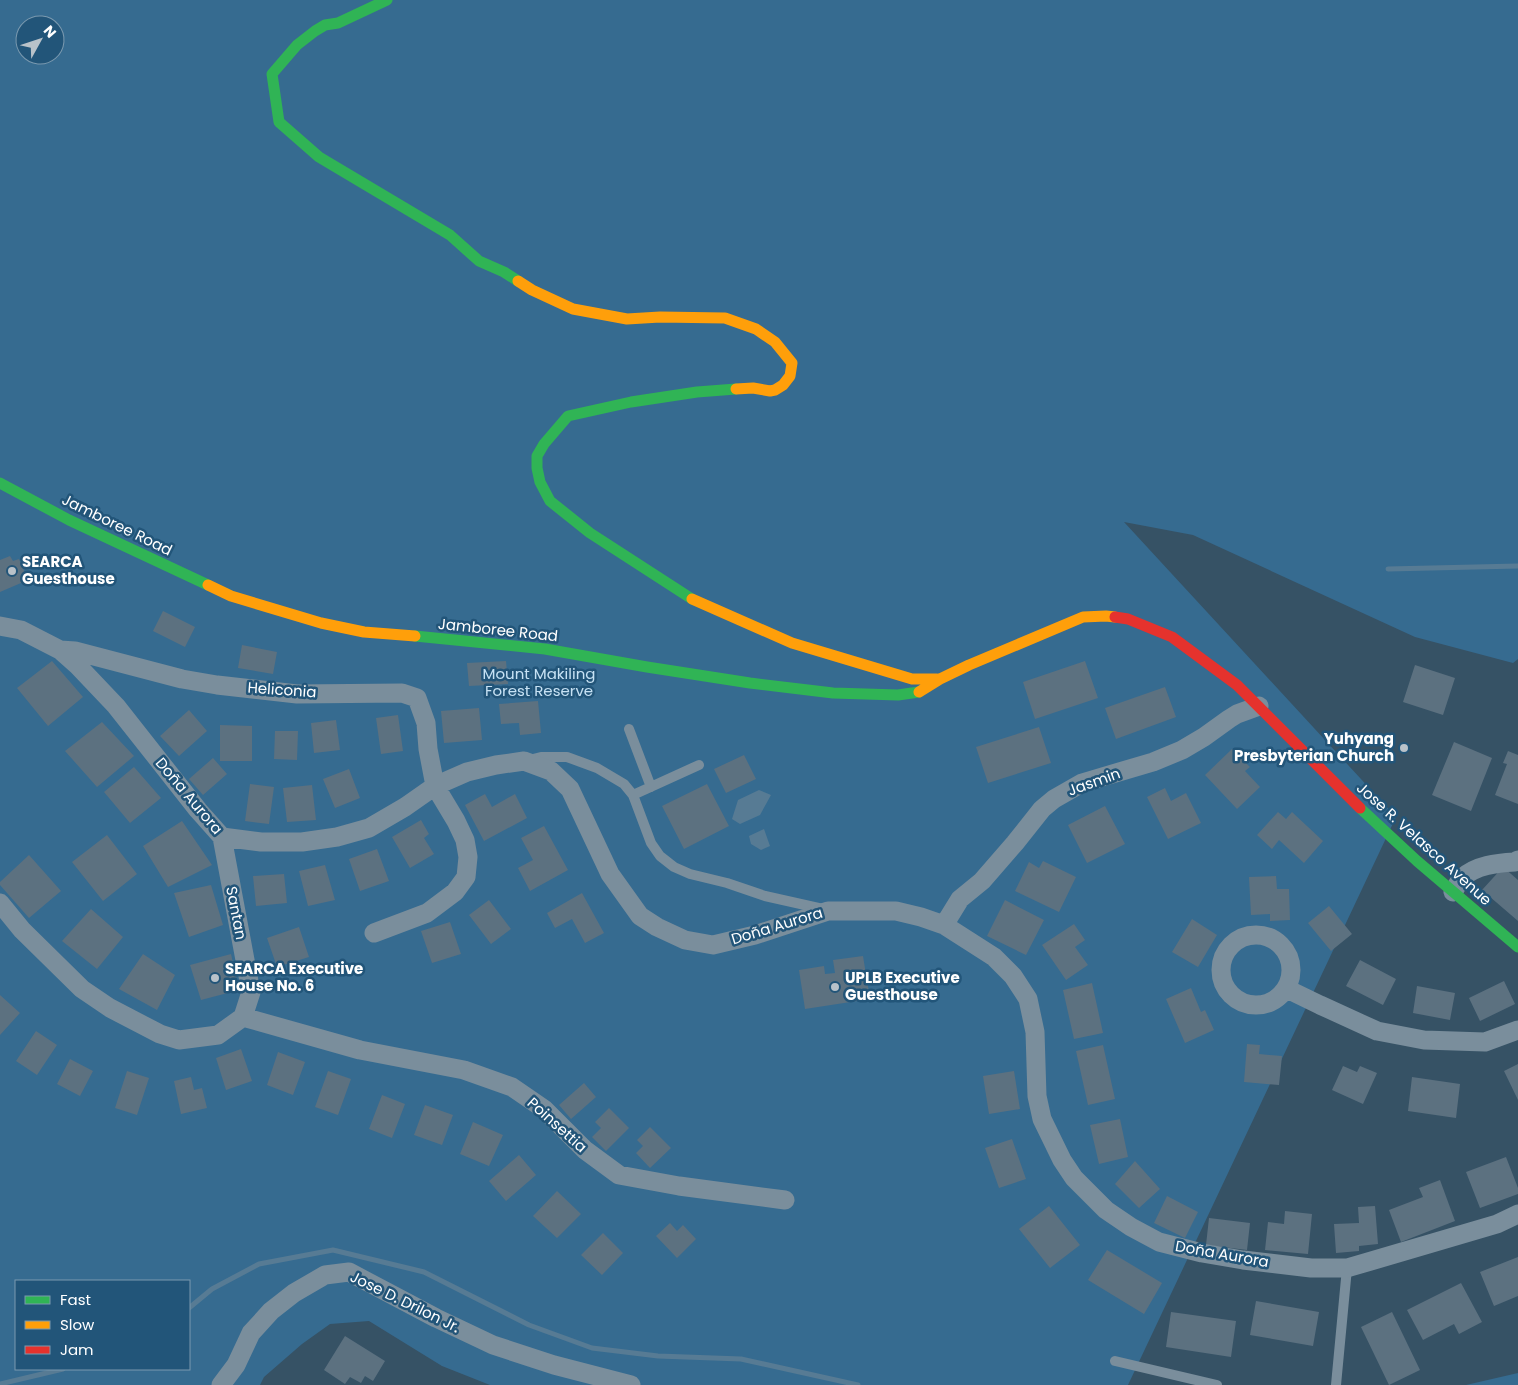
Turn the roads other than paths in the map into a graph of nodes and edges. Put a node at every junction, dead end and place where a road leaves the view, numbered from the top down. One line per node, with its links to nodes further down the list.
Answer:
1 (387, 0): 6 (main road)
2 (0, 483): 6 (main road, Jamboree Road)
3 (0, 626): 5 (street, Doña Aurora)
4 (1010, 648): 6 (main road, Jamboree Road); 7 (main road, Jose R. Velasco Avenue)
5 (60, 650): 11 (street, Heliconia); 14 (street, Doña Aurora)
6 (940, 679)
7 (1259, 706): 16 (main road, Jose R. Velasco Avenue); 19 (street, Jasmin)
8 (629, 729): 12 (lane)
9 (524, 761): 11 (street, Doña Aurora); 13 (lane); 18 (street, Doña Aurora)
10 (699, 765): 12 (lane)
11 (435, 786): 14 (street, Doña Aurora); 20 (street)
12 (651, 787): 13 (lane)
13 (633, 795): 18 (lane)
14 (222, 837): 23 (street, Santan)
15 (1518, 860): 16 (street)
16 (1453, 892): 21 (main road, Jose R. Velasco Avenue)
17 (0, 903): 23 (street)
18 (828, 911): 19 (street, Doña Aurora)
19 (944, 925): 27 (street, Doña Aurora)
20 (374, 933)
21 (1518, 947)
22 (1287, 989): 24 (street)
23 (242, 1017): 25 (street, Poinsettia)
24 (1518, 1030)
25 (785, 1200)
26 (1518, 1214): 27 (street, Doña Aurora)
27 (1347, 1268): 32 (lane)
28 (1115, 1361): 31 (lane)
29 (221, 1385): 30 (street, Jose D. Drilon Jr.)
30 (631, 1385)
31 (1217, 1385)
32 (1336, 1385)

